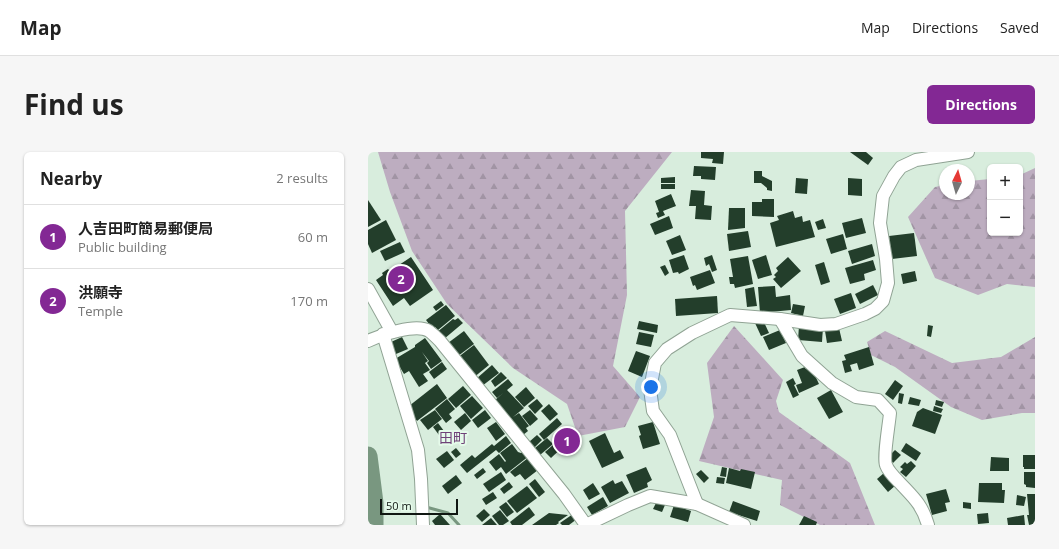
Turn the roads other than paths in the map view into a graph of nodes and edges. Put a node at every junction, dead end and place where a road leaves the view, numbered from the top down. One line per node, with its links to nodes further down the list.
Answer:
1 (968, 152): 3 (street)
2 (368, 289): 4 (street)
3 (780, 319): 6 (street); 10 (street)
4 (387, 333): 5 (street); 7 (street); 8 (street)
5 (368, 340)
6 (697, 504): 8 (street); 9 (street)
7 (423, 525)
8 (586, 525)
9 (744, 525)
10 (928, 525)

